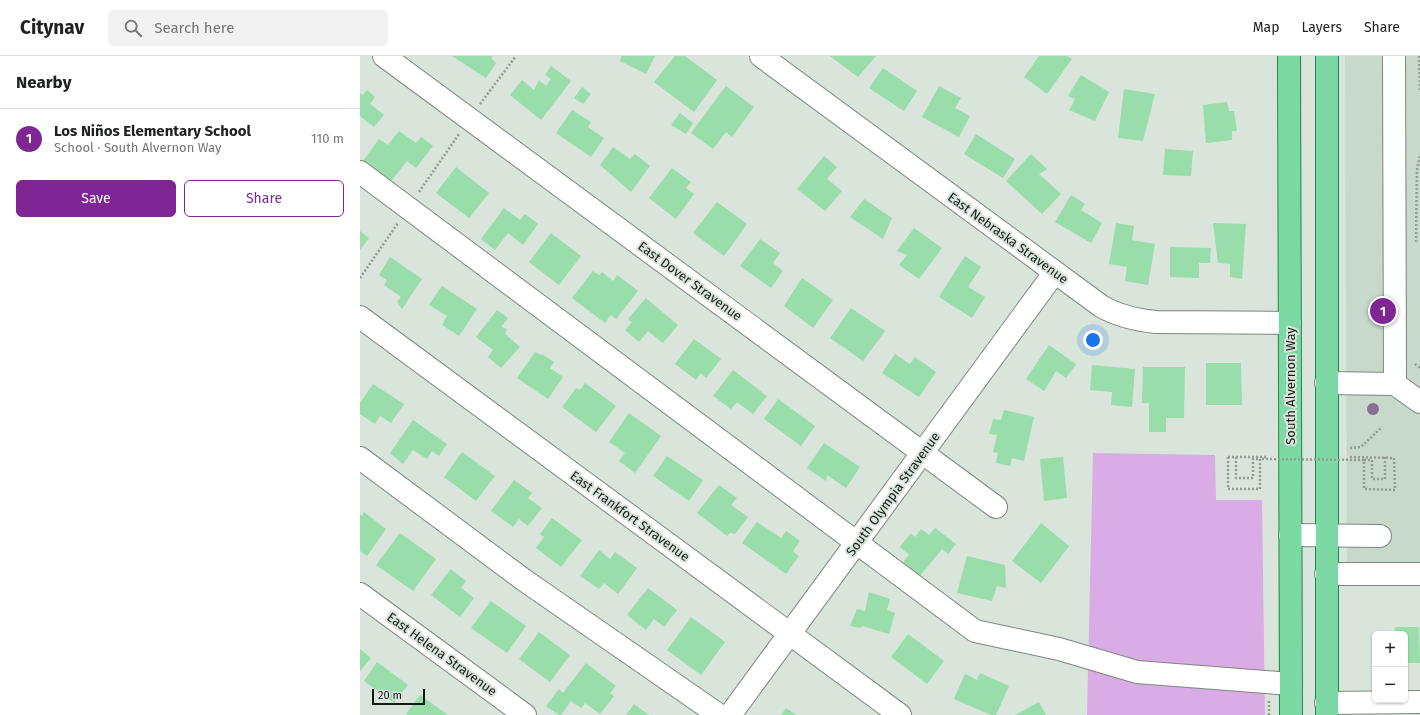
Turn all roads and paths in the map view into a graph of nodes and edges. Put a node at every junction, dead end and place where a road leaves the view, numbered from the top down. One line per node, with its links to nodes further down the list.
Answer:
1 (384, 56): 9 (street, East Dover Stravenue)
2 (516, 56): 9 (path)
3 (761, 56): 12 (street, East Nebraska Stravenue)
4 (1289, 56): 15 (main road, South Alvernon Way)
5 (1327, 56): 16 (main road)
6 (1394, 56): 17 (street)
7 (1419, 56): 8 (path)
8 (1420, 92)
9 (469, 119): 11 (path); 21 (street, East Dover Stravenue)
10 (360, 172): 11 (street)
11 (408, 208): 13 (path); 33 (street)
12 (1055, 272): 15 (street, East Nebraska Stravenue); 21 (street, South Olympia Stravenue)
13 (360, 278)
14 (360, 317): 37 (street, East Frankfort Stravenue)
15 (1290, 323): 30 (main road, South Alvernon Way)
16 (1326, 383): 17 (street); 31 (main road)
17 (1395, 384): 18 (street)
18 (1420, 402)
19 (1382, 427): 20 (path)
20 (1350, 448)
21 (923, 453): 29 (street, East Dover Stravenue); 33 (street, South Olympia Stravenue)
22 (1236, 457): 23 (path); 27 (path); 27 (path, bridge)
23 (1268, 457)
24 (1350, 457): 25 (path)
25 (1385, 457): 28 (path); 28 (path, bridge)
26 (360, 458): 42 (street)
27 (1260, 459): 28 (path, bridge)
28 (1364, 460)
29 (996, 507)
30 (1290, 535): 31 (street); 38 (main road, South Alvernon Way)
31 (1326, 535): 32 (street); 34 (main road)
32 (1380, 536)
33 (857, 543): 37 (street, South Olympia Stravenue); 38 (street)
34 (1326, 574): 35 (street); 40 (main road)
35 (1420, 574)
36 (360, 594): 41 (street, East Helena Stravenue)
37 (790, 634): 43 (street, South Olympia Stravenue); 44 (street, East Frankfort Stravenue)
38 (1291, 684): 45 (main road, South Alvernon Way)
39 (1420, 702): 40 (street)
40 (1326, 709)
41 (525, 715)
42 (719, 715)
43 (730, 715)
44 (900, 715)
45 (1291, 715)

